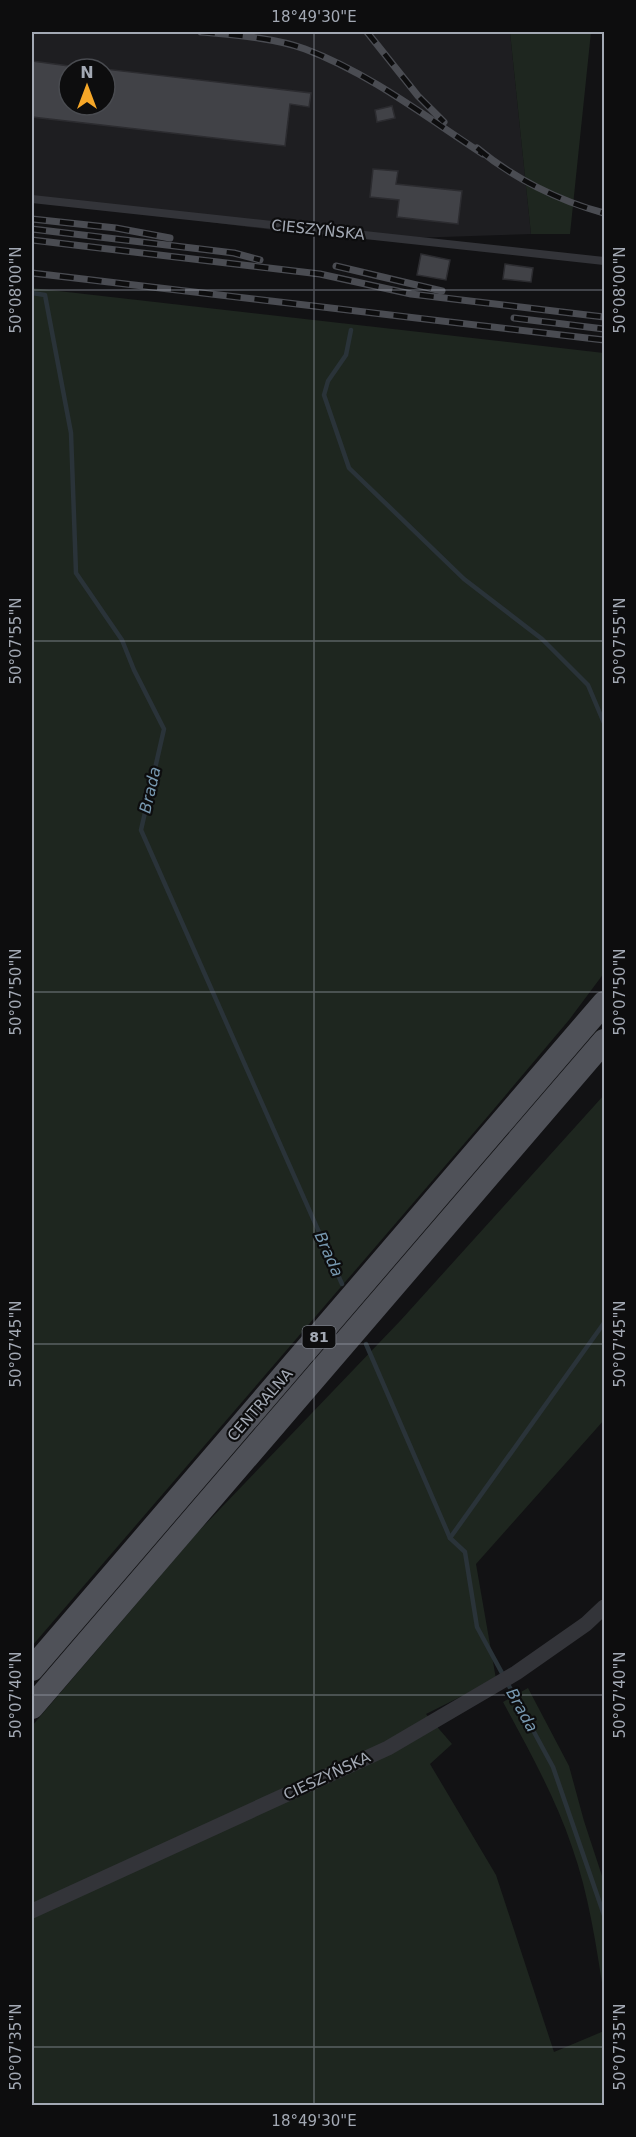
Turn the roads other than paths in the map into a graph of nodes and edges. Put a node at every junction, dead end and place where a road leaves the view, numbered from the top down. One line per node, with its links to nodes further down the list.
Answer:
1 (32, 199): 2 (lane, CIESZYŃSKA)
2 (604, 261)
3 (604, 1003): 6 (main road, CENTRALNA / 81)
4 (604, 1041): 7 (main road, CENTRALNA / 81)
5 (604, 1607): 8 (street, CIESZYŃSKA)
6 (32, 1669)
7 (32, 1707)
8 (32, 1911)

